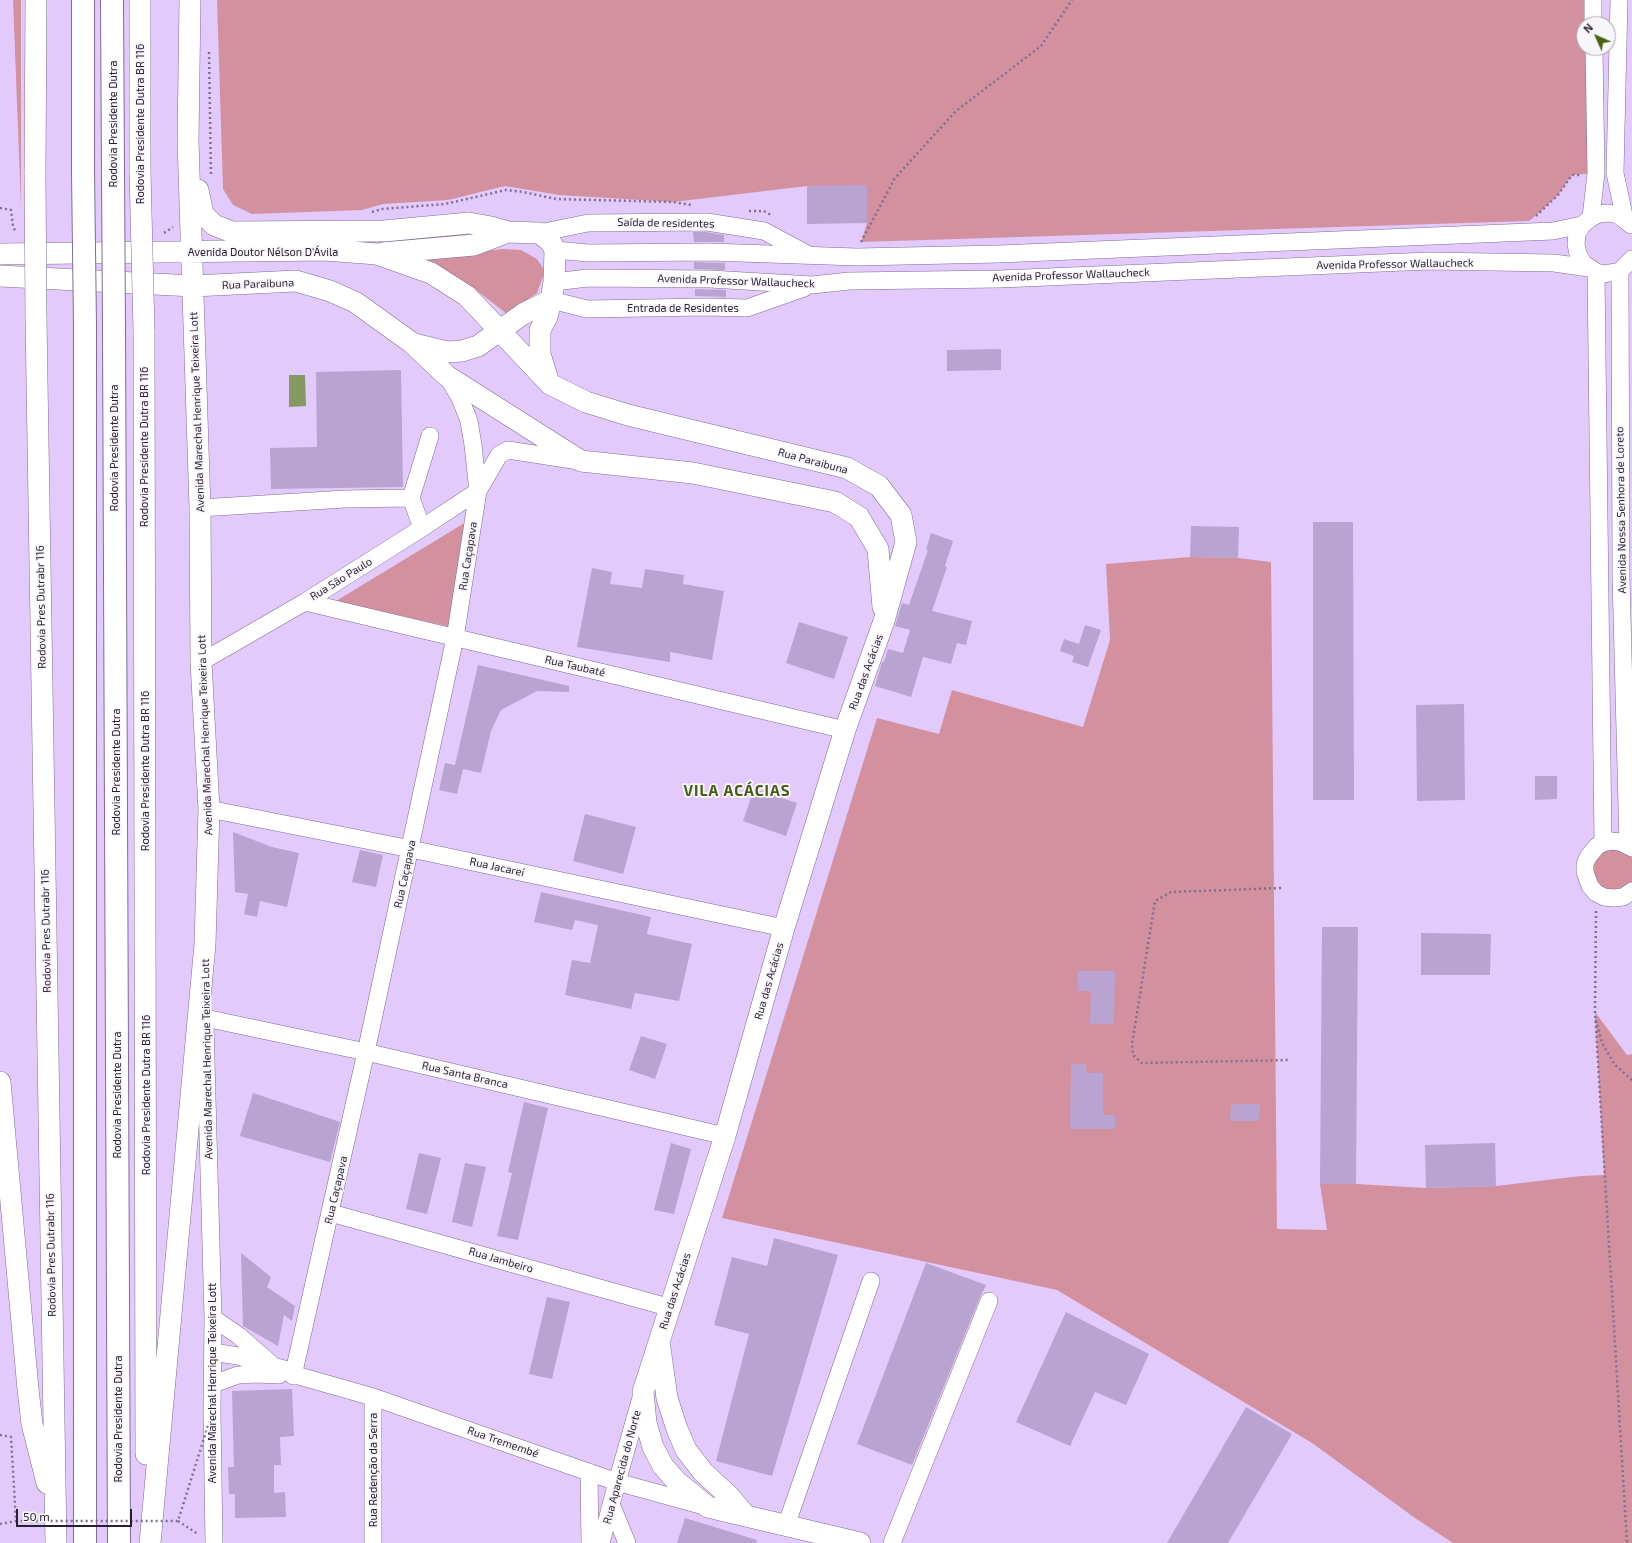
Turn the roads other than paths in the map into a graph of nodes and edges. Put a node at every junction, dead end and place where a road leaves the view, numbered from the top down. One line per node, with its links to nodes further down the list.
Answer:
1 (36, 0): 69 (main road, Rodovia Pres Dutrabr 116, bridge)
2 (83, 0): 73 (highway, bridge)
3 (112, 0): 74 (highway, Rodovia Presidente Dutra, bridge)
4 (140, 0): 75 (main road, Rodovia Presidente Dutra BR 116, bridge)
5 (190, 0): 10 (main road, Avenida Marechal Henrique Teixeira Lott)
6 (1593, 0): 8 (street)
7 (1619, 0): 12 (street)
8 (1593, 16)
9 (1594, 56): 11 (street)
10 (188, 141): 13 (main road); 16 (main road, Avenida Marechal Henrique Teixeira Lott)
11 (1586, 221): 12 (street); 19 (street); 21 (street)
12 (1629, 224)
13 (508, 232): 14 (main road); 18 (main road)
14 (539, 233): 15 (main road); 19 (street, Saída de residentes)
15 (554, 250): 19 (street); 25 (main road)
16 (192, 252): 17 (main road, Avenida Doutor Nélson D'Ávila); 18 (main road, Avenida Doutor Nélson D'Ávila); 24 (main road, Avenida Marechal Henrique Teixeira Lott)
17 (0, 254)
18 (377, 254): 26 (main road, Avenida Doutor Nélson D'Ávila)
19 (810, 256)
20 (1626, 265): 21 (street, Avenida Professor Wallaucheck); 43 (street, Avenida Nossa Senhora de Loreto)
21 (1592, 270): 23 (street, Avenida Professor Wallaucheck); 42 (street, Avenida Nossa Senhora de Loreto)
22 (0, 276): 24 (main road, Rua Paraibuna)
23 (812, 285): 25 (street, Avenida Professor Wallaucheck); 25 (street, Entrada de Residentes)
24 (194, 286): 27 (main road, Rua Paraibuna); 34 (main road, Avenida Marechal Henrique Teixeira Lott)
25 (553, 291): 26 (main road); 29 (main road)
26 (500, 331): 27 (main road); 29 (main road, Rua Paraibuna)
27 (412, 343): 28 (main road, Rua Paraibuna)
28 (447, 376): 31 (main road, Rua Paraibuna); 32 (street, Rua Caçapava)
29 (550, 384): 37 (main road, Rua Paraibuna)
30 (430, 436): 33 (street)
31 (581, 461): 32 (street, Rua Paraibuna); 37 (main road, Rua Paraibuna)
32 (478, 491): 35 (street, Rua São Paulo); 38 (street, Rua Caçapava)
33 (411, 498): 34 (street); 35 (street)
34 (200, 508): 39 (main road, Avenida Marechal Henrique Teixeira Lott)
35 (422, 528): 36 (street, Rua São Paulo)
36 (305, 602): 38 (street, Rua Taubaté); 39 (street, Rua São Paulo)
37 (884, 621): 40 (main road, Rua das Acácias)
38 (455, 638): 40 (street, Rua Taubaté); 44 (street, Rua Caçapava)
39 (201, 662): 41 (main road, Avenida Marechal Henrique Teixeira Lott)
40 (845, 730): 46 (main road, Rua das Acácias)
41 (209, 809): 44 (street, Rua Jacareí); 47 (main road, Avenida Marechal Henrique Teixeira Lott)
42 (1602, 843): 43 (street); 45 (street)
43 (1630, 847)
44 (411, 849): 46 (street, Rua Jacareí); 49 (street, Rua Caçapava)
45 (1632, 891)
46 (784, 928): 51 (main road, Rua das Acácias)
47 (205, 944): 48 (street, Avenida Marechal Henrique Teixeira Lott); 76 (main road)
48 (205, 1018): 49 (street, Rua Santa Branca); 56 (street, Avenida Marechal Henrique Teixeira Lott)
49 (366, 1052): 51 (street, Rua Santa Branca); 52 (street, Rua Caçapava)
50 (0, 1082): 69 (main road)
51 (725, 1136): 55 (main road, Rua das Acácias)
52 (331, 1213): 55 (street, Rua Jambeiro); 60 (street, Rua Caçapava)
53 (871, 1281): 70 (street)
54 (989, 1301): 82 (street)
55 (670, 1308): 57 (main road, Rua das Acácias)
56 (213, 1318): 58 (street, Avenida Marechal Henrique Teixeira Lott); 59 (street, Rua Tremembé)
57 (659, 1343): 62 (main road, Rua das Acácias); 68 (main road, Rua das Acácias)
58 (213, 1352): 59 (street, Rua Tremembé); 61 (street, Avenida Marechal Henrique Teixeira Lott)
59 (274, 1366): 60 (street, Rua Tremembé)
60 (295, 1375): 61 (street, Rua Tremembé); 63 (street, Rua Tremembé)
61 (213, 1384): 71 (street, Avenida Marechal Henrique Teixeira Lott)
62 (643, 1392): 65 (street, Rua Aparecida do Norte); 67 (main road, Rua das Acácias)
63 (372, 1397): 64 (street, Rua Tremembé); 77 (street, Rua Redenção da Serra)
64 (589, 1472): 65 (street, Rua Tremembé); 78 (street, Rua Aparecida do Norte)
65 (617, 1482): 66 (street, Rua Aparecida do Norte); 67 (street, Rua Tremembé)
66 (611, 1504): 79 (street, Rua Aparecida do Norte); 80 (street)
67 (708, 1507): 68 (main road, Rua das Acácias)
68 (746, 1516): 70 (main road)
69 (56, 1517): 72 (main road, Rodovia Pres Dutrabr 116)
70 (786, 1526): 81 (main road)
71 (209, 1541)
72 (56, 1543)
73 (85, 1543)
74 (119, 1543)
75 (146, 1543)
76 (150, 1543)
77 (373, 1543)
78 (590, 1543)
79 (601, 1543)
80 (627, 1543)
81 (860, 1543)
82 (892, 1543)

